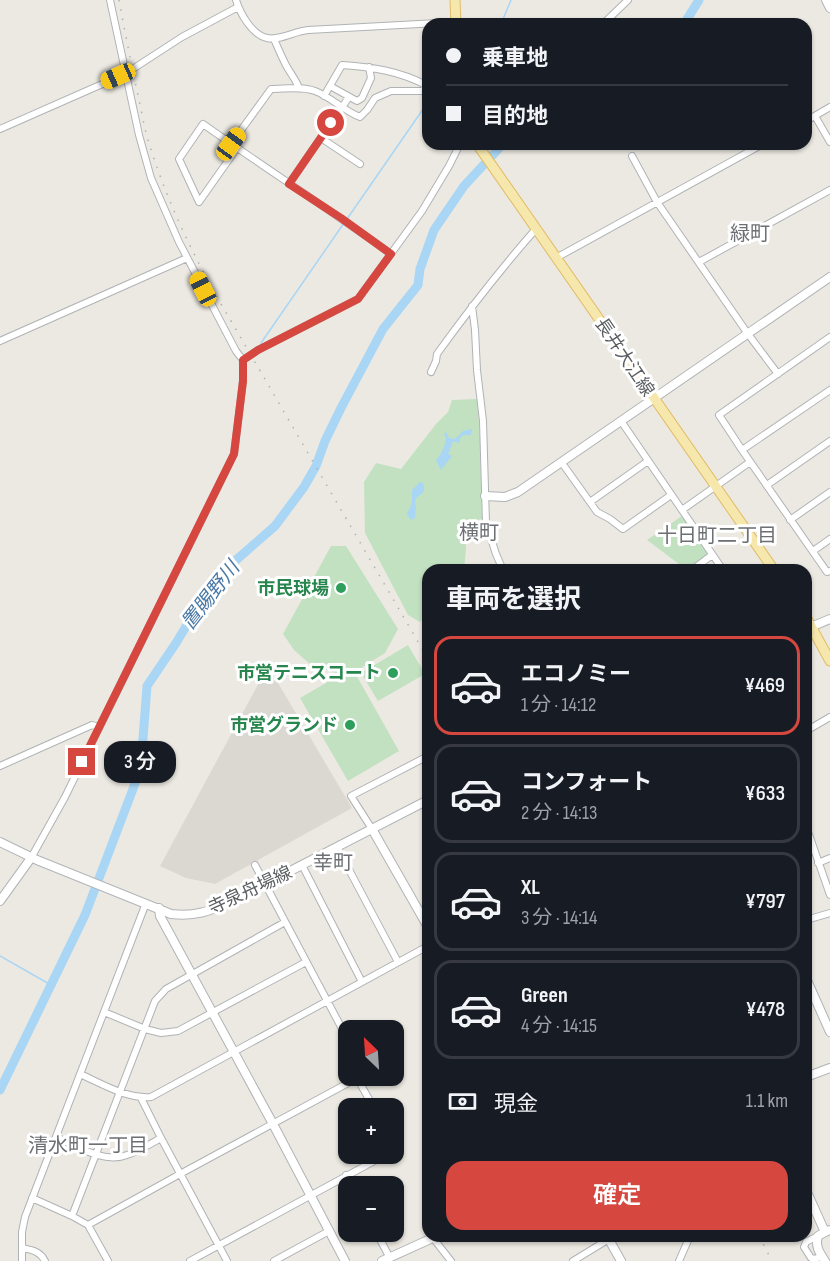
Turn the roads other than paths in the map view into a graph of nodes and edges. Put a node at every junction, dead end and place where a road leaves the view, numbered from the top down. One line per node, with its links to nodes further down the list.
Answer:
1 (110, 0): 13 (street)
2 (236, 0): 6 (street)
3 (455, 0): 8 (main road)
4 (628, 0): 9 (street)
5 (826, 0): 7 (main road)
6 (238, 8): 11 (street); 13 (street)
7 (830, 8)
8 (456, 18)
9 (609, 18)
10 (422, 25): 11 (street)
11 (274, 39): 16 (street)
12 (369, 67): 14 (street); 15 (street); 19 (street)
13 (125, 74): 24 (street); 38 (street)
14 (422, 82)
15 (330, 86): 18 (street); 19 (street)
16 (299, 88): 18 (street); 27 (street)
17 (422, 91): 20 (street)
18 (324, 96): 20 (street)
19 (349, 97): 20 (street)
20 (342, 108): 25 (street)
21 (830, 108): 22 (street)
22 (815, 116): 23 (street); 26 (street)
23 (812, 118)
24 (0, 129)
25 (321, 138): 32 (street); 33 (street)
26 (830, 142)
27 (234, 146): 27 (street); 33 (street)
28 (457, 150): 37 (street)
29 (481, 150): 36 (main road, 長井大江線)
30 (752, 150): 35 (street)
31 (632, 156): 35 (street)
32 (360, 164)
33 (289, 184): 37 (street)
34 (830, 190): 40 (street)
35 (657, 202): 39 (street); 40 (street)
36 (535, 230): 39 (main road, 長井大江線); 42 (street)
37 (391, 254): 46 (street)
38 (188, 258): 45 (street); 46 (street)
39 (556, 258): 50 (main road, 長井大江線)
40 (699, 262): 43 (street)
41 (830, 277): 43 (street)
42 (472, 306): 47 (street); 61 (street)
43 (748, 334): 48 (street); 50 (street)
44 (830, 338): 48 (street)
45 (0, 341)
46 (243, 360): 78 (street)
47 (431, 372)
48 (778, 374): 53 (street)
49 (830, 390): 53 (street)
50 (653, 398): 51 (street); 58 (main road, 長井大江線)
51 (621, 421): 54 (street); 56 (street)
52 (830, 441): 57 (street)
53 (742, 450): 55 (street)
54 (648, 461): 60 (street); 62 (street)
55 (750, 462): 57 (street); 58 (street)
56 (561, 463): 61 (street); 62 (street)
57 (766, 485): 64 (street)
58 (715, 486): 63 (street); 71 (main road, 長井大江線)
59 (830, 492): 64 (street)
60 (671, 495): 62 (street); 63 (street)
61 (485, 496): 68 (street)
62 (590, 502)
63 (682, 510): 67 (street)
64 (790, 520): 66 (street)
65 (830, 539): 66 (street)
66 (813, 551): 72 (street)
67 (712, 555): 69 (street); 70 (street)
68 (500, 564)
69 (700, 564)
70 (719, 564)
71 (770, 564)
72 (830, 572)
73 (830, 619): 74 (main road)
74 (812, 627)
75 (812, 633): 76 (main road)
76 (830, 661)
77 (830, 717): 79 (street)
78 (99, 727): 81 (street); 88 (street)
79 (812, 728)
80 (422, 759): 83 (street)
81 (0, 766)
82 (422, 803): 83 (main road, 寺泉舟場線)
83 (372, 829): 86 (main road, 寺泉舟場線); 98 (street)
84 (0, 842): 88 (main road, 寺泉舟場線)
85 (812, 844): 89 (street)
86 (337, 847): 90 (main road, 寺泉舟場線); 103 (street)
87 (830, 858): 89 (street)
88 (34, 859): 94 (street); 95 (main road, 寺泉舟場線)
89 (818, 863): 93 (street)
90 (302, 865): 92 (main road, 寺泉舟場線); 105 (street)
91 (255, 866): 92 (street)
92 (265, 884): 96 (main road, 寺泉舟場線); 100 (street)
93 (830, 895)
94 (0, 901)
95 (143, 902): 96 (main road, 寺泉舟場線); 108 (street)
96 (159, 908): 104 (street)
97 (830, 913): 99 (street)
98 (422, 916)
99 (812, 918)
100 (285, 922): 102 (street); 104 (street)
101 (422, 949): 103 (street)
102 (306, 962): 107 (street); 109 (street)
103 (398, 962): 105 (street)
104 (191, 974): 109 (street); 111 (street)
105 (362, 982): 107 (street)
106 (812, 992): 112 (street)
107 (327, 1001): 110 (street); 113 (street)
108 (104, 1012): 111 (street); 115 (street)
109 (212, 1013): 111 (street); 113 (street)
110 (338, 1021)
111 (145, 1029): 118 (street)
112 (830, 1032)
113 (233, 1052): 119 (street); 120 (street)
114 (830, 1068): 116 (street)
115 (80, 1074): 118 (street); 121 (street)
116 (812, 1075)
117 (343, 1086): 120 (street)
118 (120, 1092): 119 (street); 123 (street)
119 (141, 1098): 122 (street)
120 (273, 1124): 125 (street); 127 (street)
121 (56, 1137): 123 (street); 128 (street)
122 (161, 1138): 123 (street); 125 (street)
123 (95, 1154): 130 (street)
124 (367, 1164): 126 (street)
125 (180, 1174): 131 (street); 141 (street)
126 (346, 1175): 127 (street)
127 (310, 1195): 132 (street); 141 (street)
128 (32, 1198): 130 (street); 142 (street)
129 (812, 1204): 133 (street)
130 (72, 1216): 131 (street)
131 (88, 1225): 147 (street)
132 (329, 1231): 150 (street); 151 (street)
133 (824, 1233): 143 (street)
134 (380, 1242): 144 (street)
135 (424, 1242): 144 (street)
136 (439, 1242): 152 (street)
137 (602, 1242): 153 (street)
138 (610, 1242): 154 (street)
139 (687, 1242): 155 (street)
140 (806, 1242): 143 (street)
141 (219, 1245): 148 (street); 149 (street)
142 (22, 1248): 145 (street); 146 (street)
143 (823, 1258)
144 (386, 1259)
145 (22, 1261)
146 (45, 1261)
147 (108, 1261)
148 (190, 1261)
149 (227, 1261)
150 (274, 1261)
151 (345, 1261)
152 (452, 1261)
153 (573, 1261)
154 (621, 1261)
155 (679, 1261)

